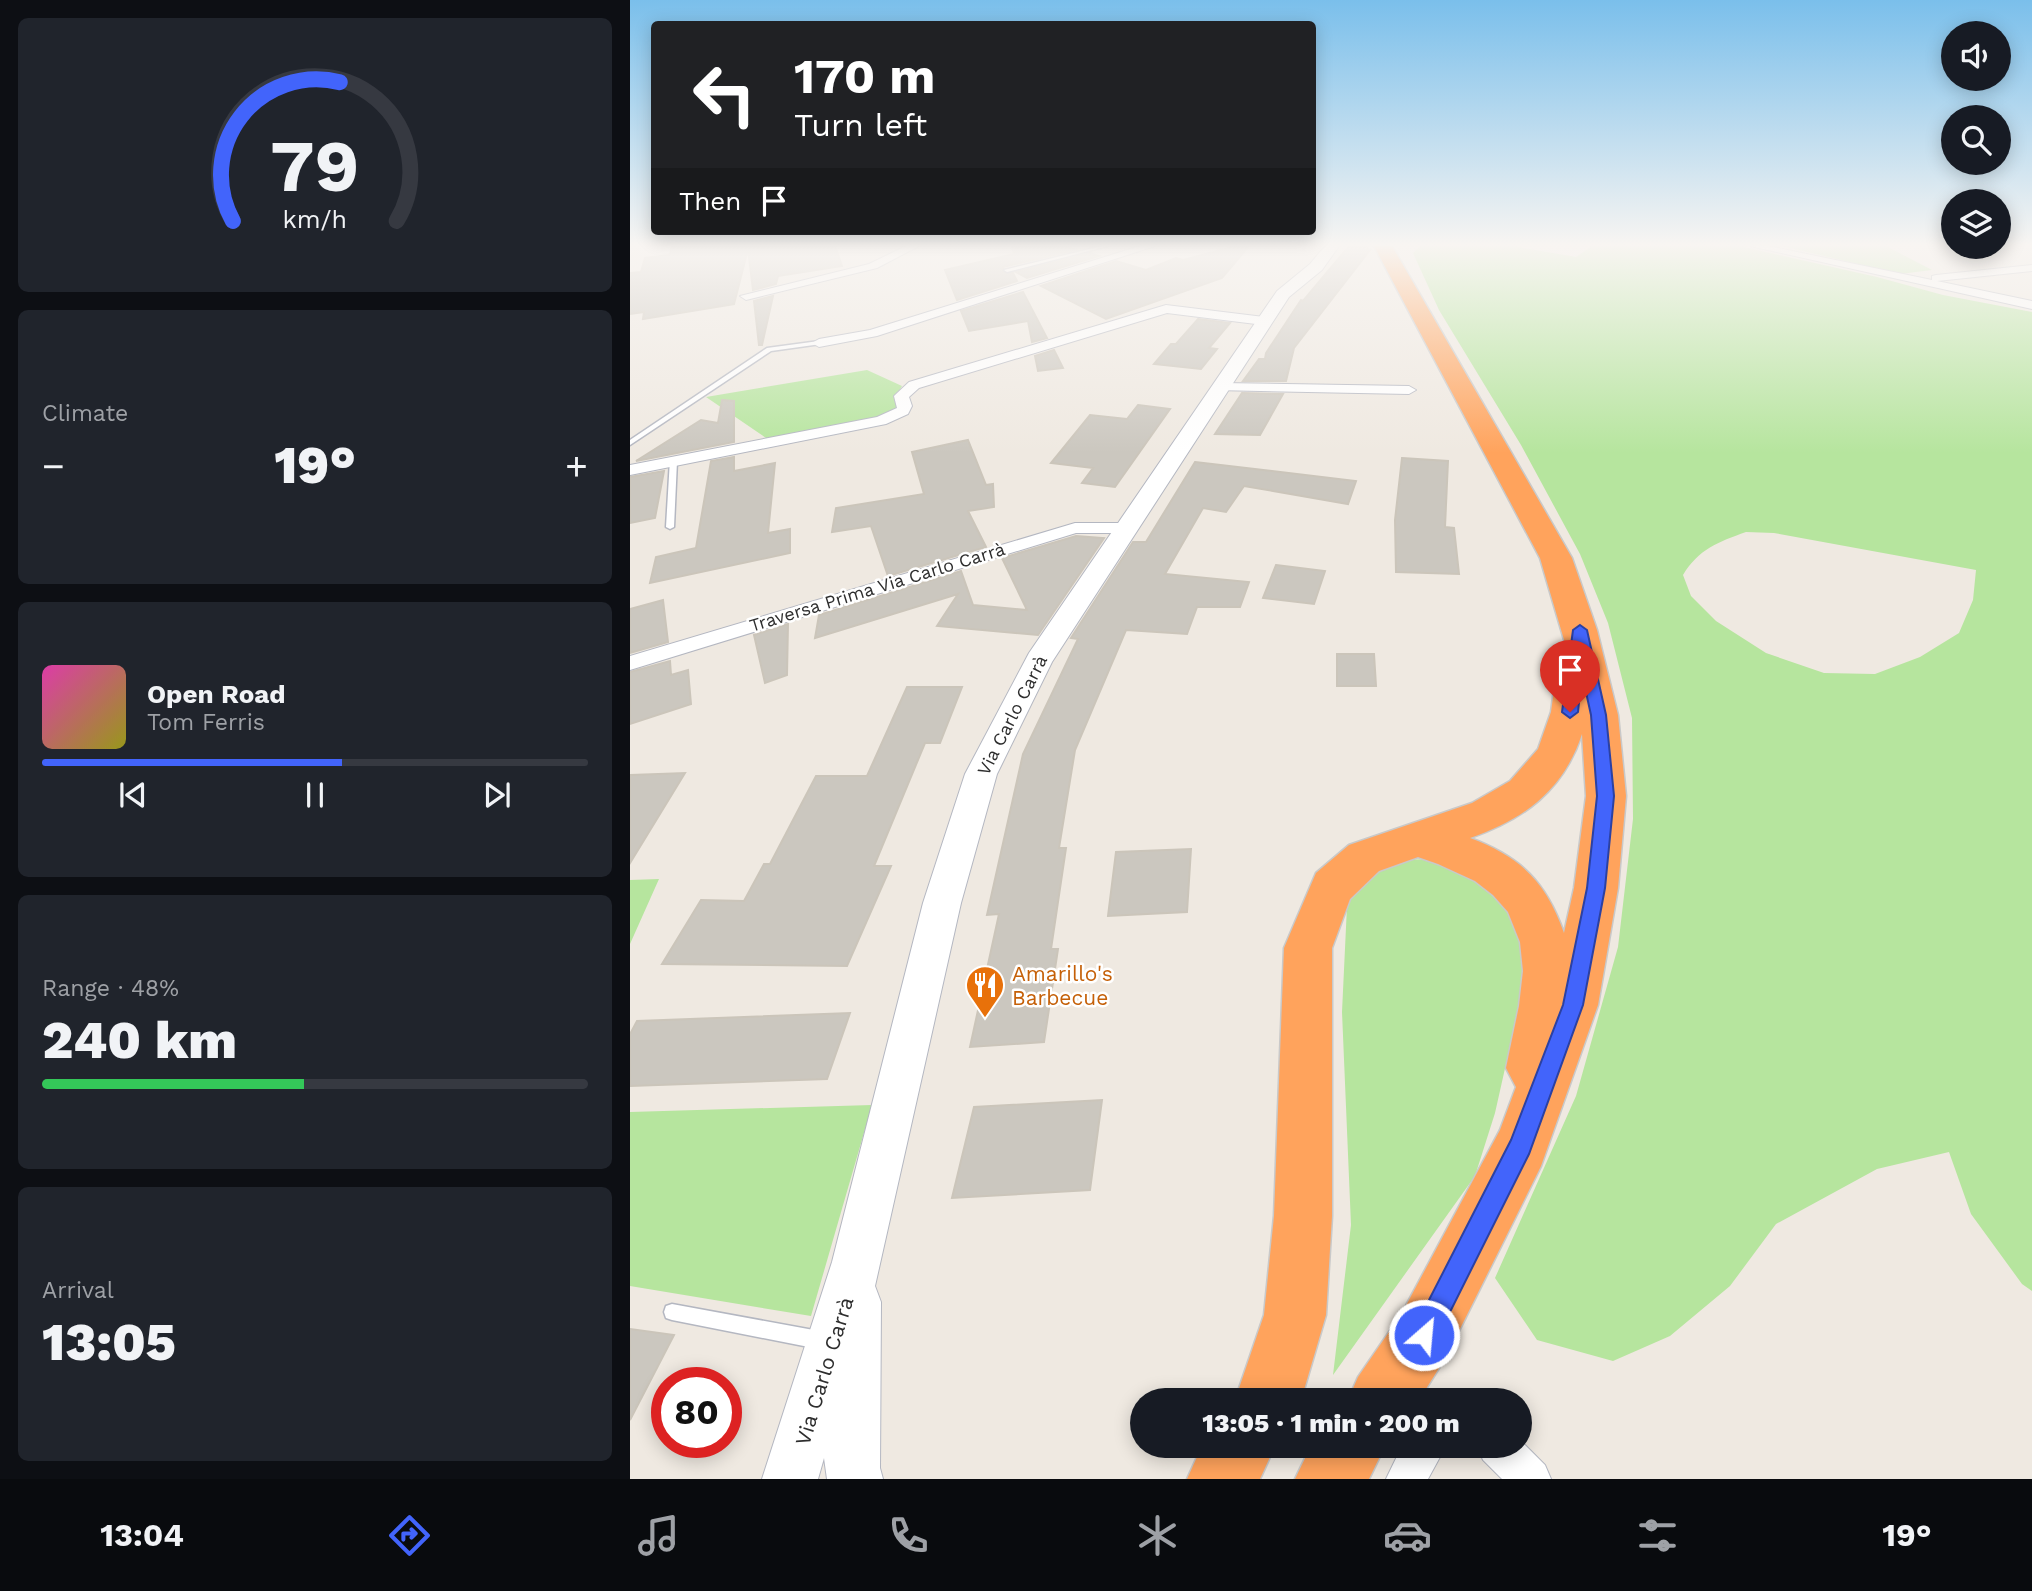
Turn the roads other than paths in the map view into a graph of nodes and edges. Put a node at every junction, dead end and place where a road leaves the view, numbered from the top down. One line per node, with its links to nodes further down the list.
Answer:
1 (931, 315): 7 (street)
2 (1146, 315): 11 (street)
3 (1215, 315): 6 (street)
4 (1268, 315): 6 (main road, Via Carlo Carrà)
5 (1423, 315): 15 (highway)
6 (1264, 321): 8 (main road, Via Carlo Carrà)
7 (820, 343): 10 (lane)
8 (1220, 387): 9 (street); 14 (main road, Via Carlo Carrà)
9 (1409, 390)
10 (630, 443)
11 (674, 461): 12 (street); 13 (lane)
12 (630, 470)
13 (670, 527)
14 (1127, 528): 16 (street, Traversa Prima Via Carlo Carrà); 19 (main road, Via Carlo Carrà)
15 (1580, 630): 17 (highway); 18 (highway)
16 (630, 663)
17 (1419, 840): 18 (highway); 22 (highway)
18 (1521, 1146): 23 (highway)
19 (857, 1262): 21 (main road, Via Carlo Carrà); 29 (main road, Via Carlo Carrà)
20 (672, 1312): 21 (lane)
21 (832, 1342): 28 (main road, Via Carlo Carrà)
22 (1272, 1388)
23 (1389, 1388)
24 (1234, 1458): 30 (highway)
25 (1343, 1458): 31 (highway)
26 (1417, 1458): 32 (street)
27 (1509, 1458): 33 (street)
28 (790, 1479)
29 (855, 1479)
30 (1221, 1479)
31 (1329, 1479)
32 (1406, 1479)
33 (1531, 1479)

